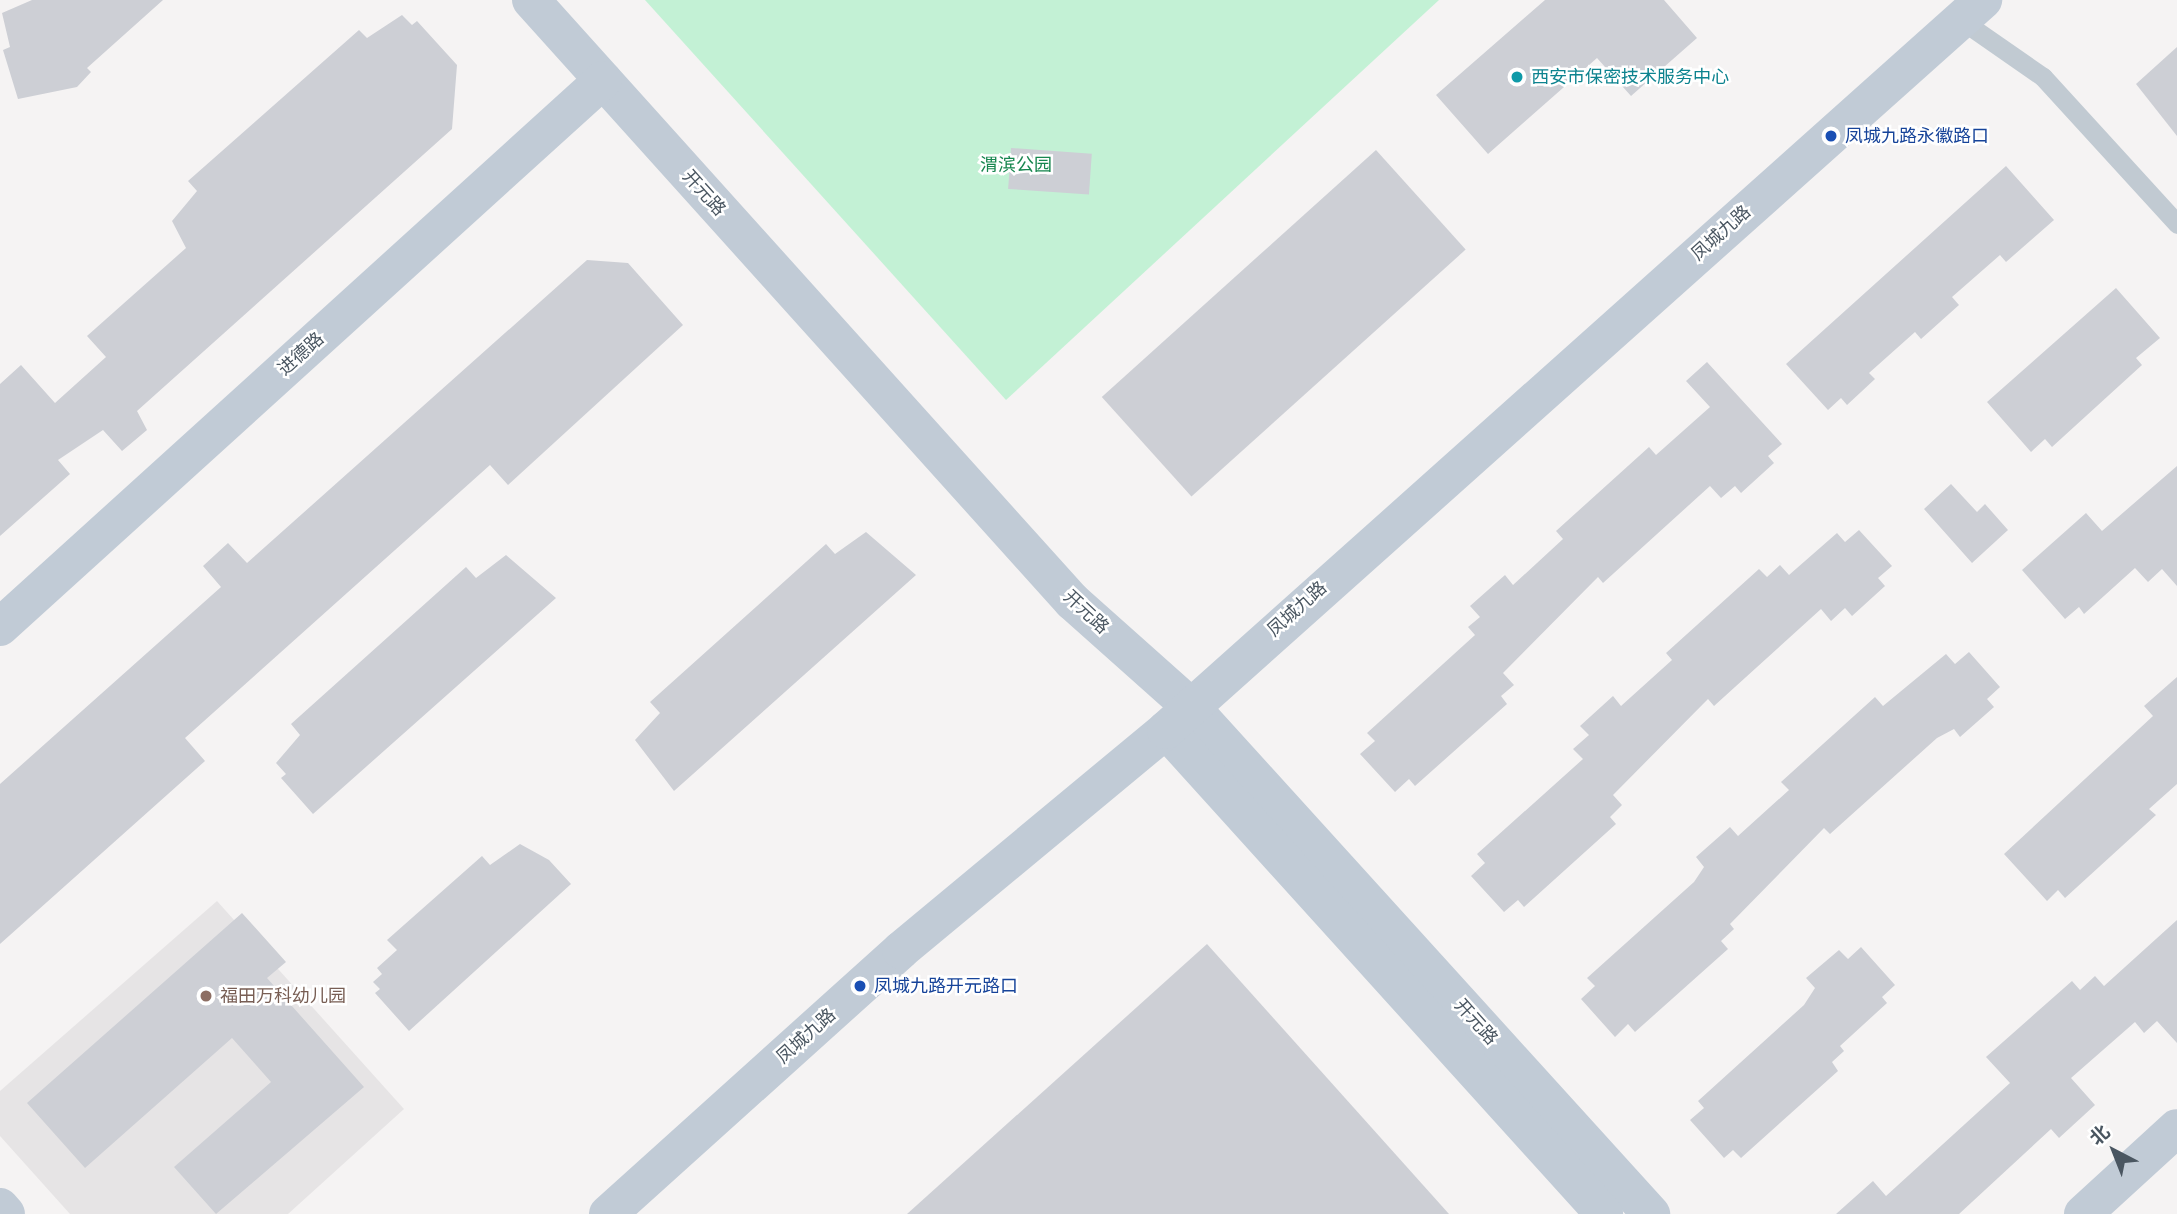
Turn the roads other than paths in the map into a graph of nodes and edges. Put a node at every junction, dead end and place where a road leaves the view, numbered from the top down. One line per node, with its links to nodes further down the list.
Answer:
1 (531, 0): 3 (street, 开元路)
2 (1963, 7): 4 (lane); 6 (street, 凤城九路)
3 (603, 80): 5 (street, 进德路); 6 (street, 开元路)
4 (2177, 225)
5 (0, 627)
6 (1178, 718): 10 (street, 凤城九路); 11 (street, 开元路); 12 (street, 开元路)
7 (2177, 1128): 13 (street)
8 (0, 1207): 9 (street)
9 (6, 1214)
10 (608, 1214)
11 (1604, 1214)
12 (1651, 1214)
13 (2083, 1214)

